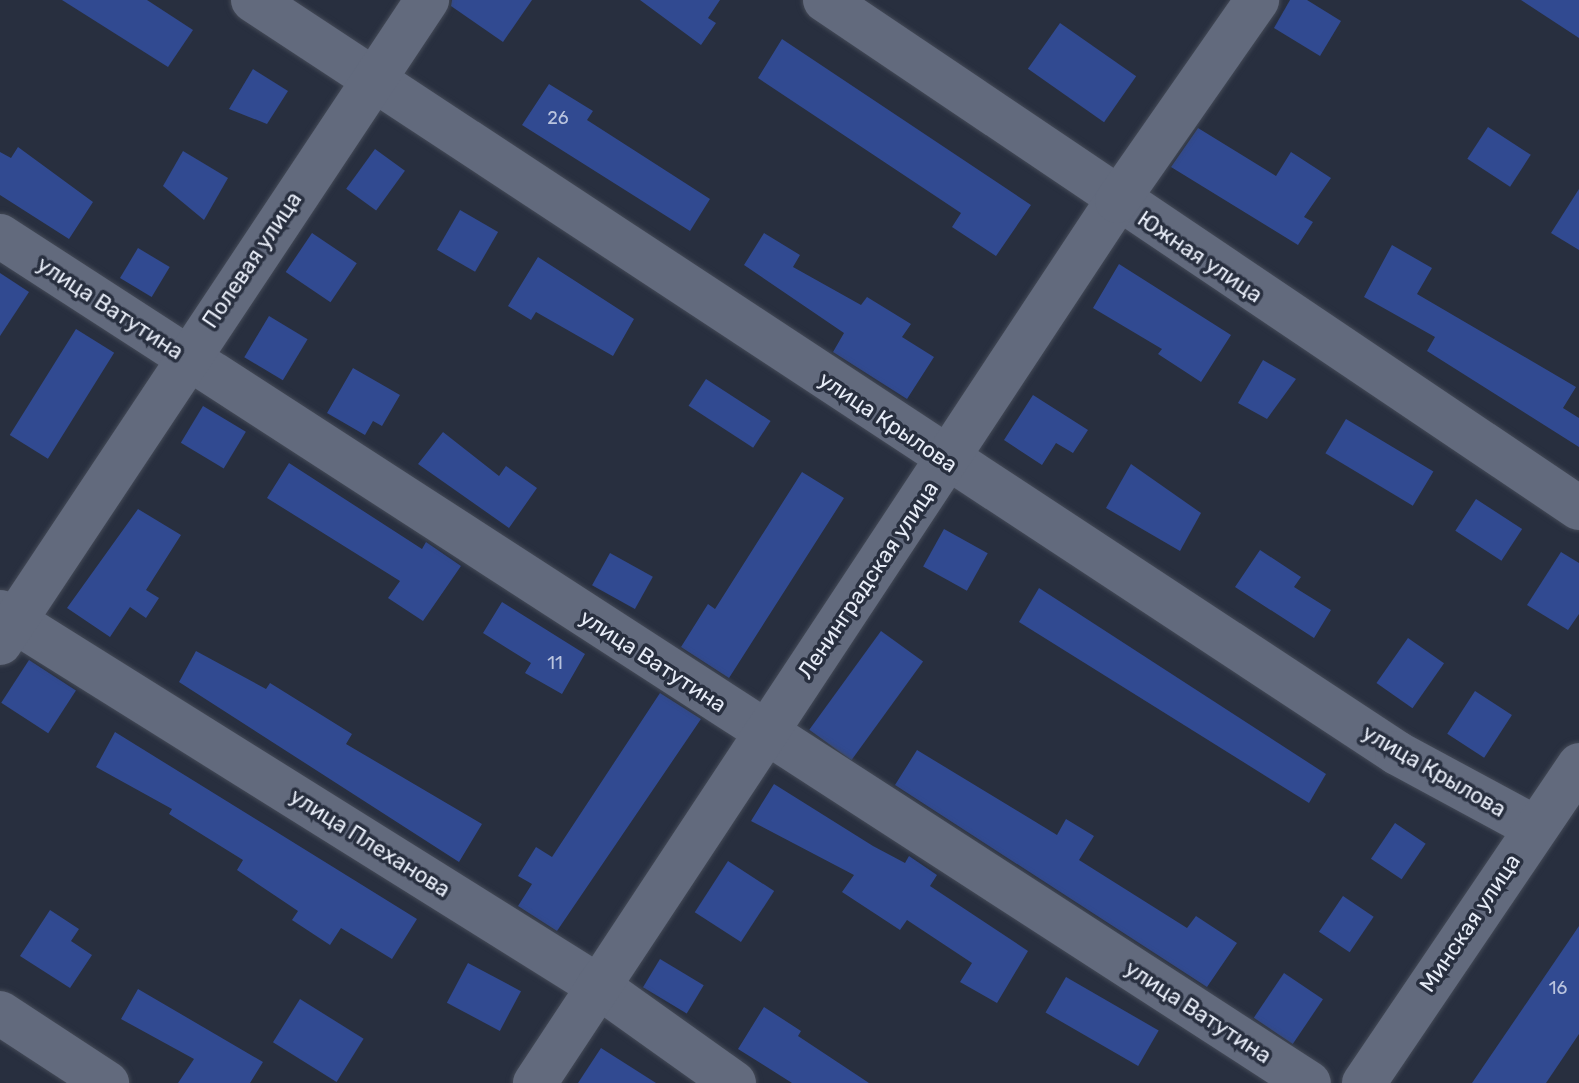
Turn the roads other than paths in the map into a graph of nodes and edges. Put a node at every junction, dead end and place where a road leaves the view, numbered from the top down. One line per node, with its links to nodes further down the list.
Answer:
1 (253, 0): 5 (street, улица Крылова)
2 (427, 0): 5 (street, Полевая улица)
3 (825, 0): 6 (street, Южная улица)
4 (1257, 0): 6 (street, Ленинградская улица)
5 (373, 80): 8 (street, Полевая улица); 9 (street, улица Крылова)
6 (1117, 201): 9 (street, Ленинградская улица); 10 (street, Южная улица)
7 (0, 236): 8 (street, улица Ватутина)
8 (187, 357): 11 (street, Полевая улица); 12 (street, улица Ватутина)
9 (947, 462): 12 (street, Ленинградская улица); 14 (street, улица Крылова)
10 (1579, 508)
11 (5, 625): 15 (street, улица Плеханова)
12 (765, 734): 15 (street, Ленинградская улица); 20 (street, улица Ватутина)
13 (1579, 765): 14 (street, Минская улица)
14 (1534, 827): 21 (street, Минская улица)
15 (598, 986): 18 (street, Ленинградская улица); 19 (street, улица Плеханова)
16 (0, 1013): 17 (street)
17 (107, 1083)
18 (535, 1083)
19 (734, 1083)
20 (1309, 1083)
21 (1364, 1083)

